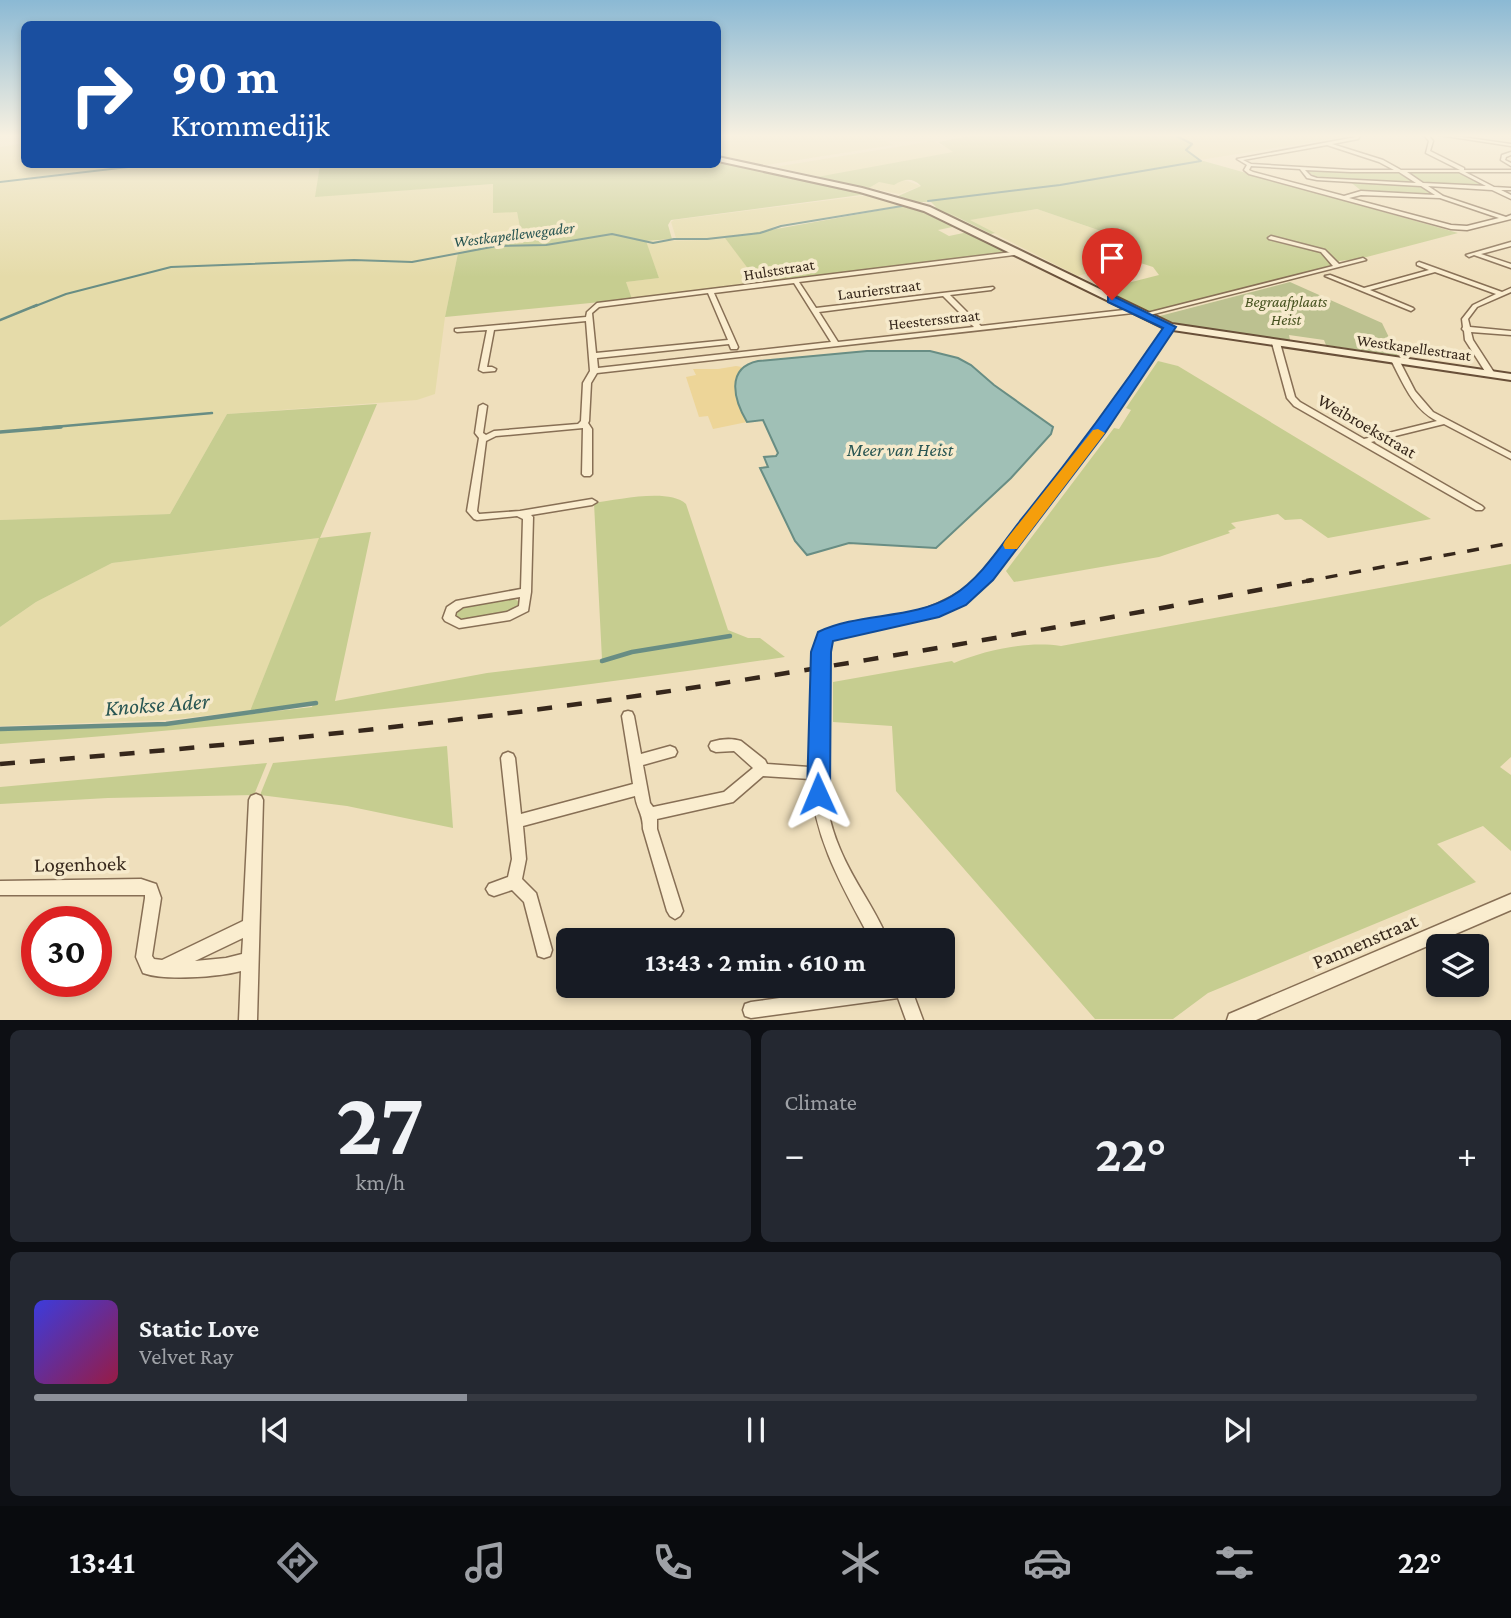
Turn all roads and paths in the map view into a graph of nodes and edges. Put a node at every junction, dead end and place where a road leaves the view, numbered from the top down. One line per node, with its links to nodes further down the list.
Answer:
1 (824, 183): 17 (street, Westkapellestraat)
2 (1287, 183): 13 (street)
3 (1348, 183): 10 (street)
4 (1371, 183): 7 (street)
5 (1419, 183): 7 (street)
6 (1483, 183): 8 (street)
7 (1424, 186): 8 (street); 11 (street)
8 (1494, 189): 9 (street); 12 (street)
9 (1511, 189)
10 (1361, 193): 11 (street); 13 (street)
11 (1441, 197): 14 (street)
12 (1511, 197)
13 (1344, 198): 14 (street)
14 (1508, 218)
15 (1271, 238): 20 (street)
16 (1511, 244): 21 (street)
17 (1020, 253): 24 (street, Hulststraat); 33 (street, Westkapellestraat)
18 (1363, 260): 20 (street, Heestersstraat)
19 (1419, 264): 22 (street)
20 (1337, 266): 33 (street, Heestersstraat)
21 (1511, 266)
22 (1434, 270): 26 (street); 29 (street)
23 (1328, 276): 26 (street)
24 (794, 280): 28 (street, Hulststraat); 32 (street, Laurierstraat)
25 (991, 288): 30 (street, Laurierstraat)
26 (1364, 290): 31 (street)
27 (1511, 290): 29 (street)
28 (711, 293): 34 (street, Hulststraat); 43 (street)
29 (1502, 294): 35 (street)
30 (946, 295): 32 (street, Laurierstraat); 38 (street, Laurierstraat)
31 (1411, 309)
32 (815, 310): 45 (street, Laurierstraat)
33 (1138, 313): 36 (street, Westkapellestraat); 38 (street, Heestersstraat)
34 (589, 319): 37 (street); 47 (street)
35 (1465, 319): 39 (street); 40 (street)
36 (1170, 327): 44 (street, Westkapellestraat); 70 (street)
37 (491, 328): 41 (street); 49 (street)
38 (979, 328): 45 (street, Heestersstraat)
39 (1465, 329): 40 (street); 51 (street)
40 (1486, 329): 42 (street)
41 (457, 330)
42 (1511, 333)
43 (732, 342): 46 (street); 47 (street)
44 (1276, 343): 48 (street, Westkapellestraat); 57 (street, Weibroekstraat)
45 (836, 344): 46 (street, Heestersstraat)
46 (737, 355): 50 (street, Heestersstraat)
47 (593, 356): 50 (street)
48 (1395, 360): 51 (street, Westkapellestraat); 54 (street)
49 (492, 369)
50 (594, 371): 55 (street)
51 (1491, 374): 52 (street, Westkapellestraat)
52 (1511, 377)
53 (483, 406): 56 (street)
54 (1443, 422): 57 (street); 58 (street)
55 (584, 424): 56 (street); 59 (street)
56 (484, 438): 62 (street)
57 (1362, 442): 61 (street, Weibroekstraat)
58 (1511, 456)
59 (587, 474)
60 (592, 502): 62 (street)
61 (1479, 508)
62 (523, 513): 63 (street)
63 (526, 592): 63 (street)
64 (628, 716): 68 (street)
65 (716, 746): 69 (street)
66 (670, 752): 68 (street)
67 (508, 758): 74 (street)
68 (635, 761): 71 (street)
69 (760, 770): 70 (street); 73 (street)
70 (817, 773): 81 (street)
71 (640, 788): 73 (street); 74 (street)
72 (256, 800): 80 (street)
73 (650, 814): 79 (street)
74 (515, 822): 75 (street)
75 (514, 882): 77 (street); 82 (street)
76 (0, 888): 84 (street, Logenhoek)
77 (494, 889)
78 (1511, 902): 90 (street, Pannenstraat)
79 (675, 911)
80 (251, 926): 83 (street); 84 (street)
81 (874, 928)
82 (544, 950)
83 (250, 960): 84 (street); 88 (street)
84 (162, 968)
85 (830, 998): 87 (street)
86 (906, 998): 89 (street)
87 (751, 1010)
88 (248, 1020)
89 (915, 1020)
90 (1235, 1020)

